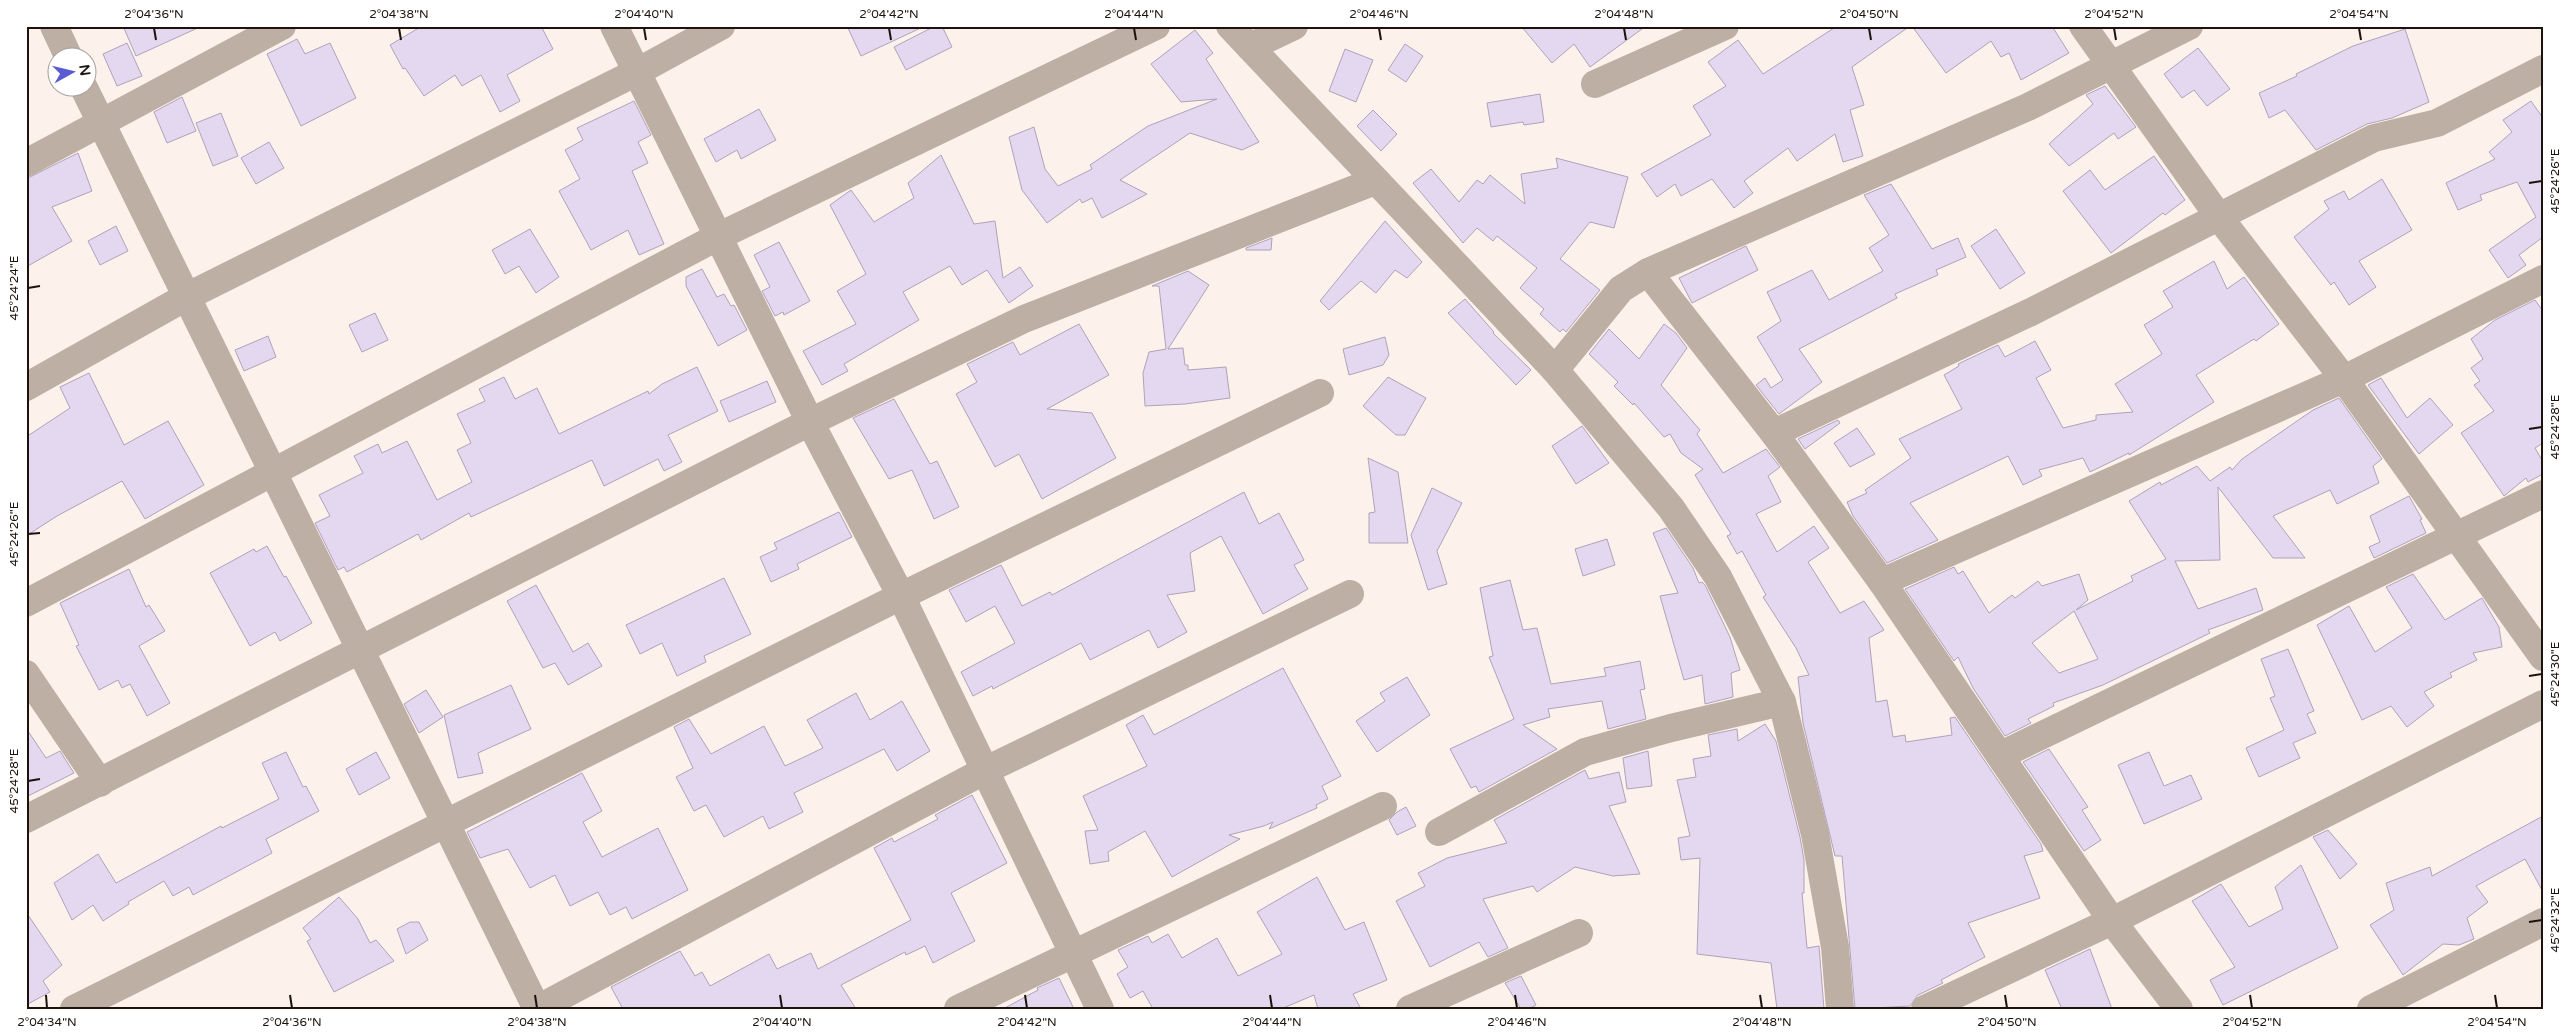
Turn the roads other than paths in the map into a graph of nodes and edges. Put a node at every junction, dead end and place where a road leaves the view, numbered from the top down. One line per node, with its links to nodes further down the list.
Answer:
1 (54, 26): 12 (street)
2 (282, 26): 18 (street)
3 (614, 26): 15 (street)
4 (721, 26): 15 (street)
5 (1156, 26): 22 (street)
6 (1230, 26): 11 (street)
7 (1294, 26): 11 (street)
8 (1726, 26): 16 (street)
9 (2083, 26): 13 (street)
10 (2189, 26): 13 (street)
11 (1250, 47): 20 (street)
12 (64, 48)
13 (2111, 65): 21 (street); 23 (street)
14 (2543, 69): 21 (street)
15 (637, 72): 22 (street); 25 (street)
16 (1595, 84)
17 (89, 98): 18 (street)
18 (100, 122): 19 (street); 25 (street)
19 (26, 163)
20 (1375, 181): 26 (street); 30 (street)
21 (2218, 217): 27 (street); 31 (street)
22 (717, 237): 30 (street); 32 (street)
23 (1648, 272): 26 (street); 31 (street)
24 (2543, 279): 27 (street)
25 (186, 297): 28 (street); 32 (street)
26 (1555, 370): 42 (street)
27 (2344, 379): 34 (street); 35 (street)
28 (26, 387)
29 (1320, 392): 37 (street)
30 (810, 422): 37 (street); 39 (street)
31 (1774, 433): 35 (street)
32 (274, 474): 38 (street); 39 (street)
33 (2543, 494): 34 (street)
34 (2456, 536): 40 (street); 44 (street)
35 (1882, 582): 44 (street)
36 (1350, 594): 45 (street)
37 (901, 596): 45 (street); 49 (street)
38 (26, 603)
39 (361, 650): 46 (street); 49 (street)
40 (2543, 657)
41 (26, 674): 46 (street)
42 (1782, 702): 50 (street); 60 (street)
43 (2543, 704): 51 (street)
44 (2001, 756): 51 (street)
45 (984, 771): 54 (street); 56 (street)
46 (100, 783): 48 (street)
47 (1383, 806): 54 (street)
48 (26, 818)
49 (446, 824): 55 (street); 56 (street)
50 (1439, 832)
51 (2112, 921): 61 (street); 62 (street)
52 (2543, 922): 63 (street)
53 (1579, 933): 59 (street)
54 (1074, 952): 57 (street); 58 (street)
55 (74, 1009)
56 (537, 1009)
57 (958, 1009)
58 (1100, 1009)
59 (1410, 1009)
60 (1840, 1009)
61 (1925, 1009)
62 (2179, 1009)
63 (2372, 1009)

